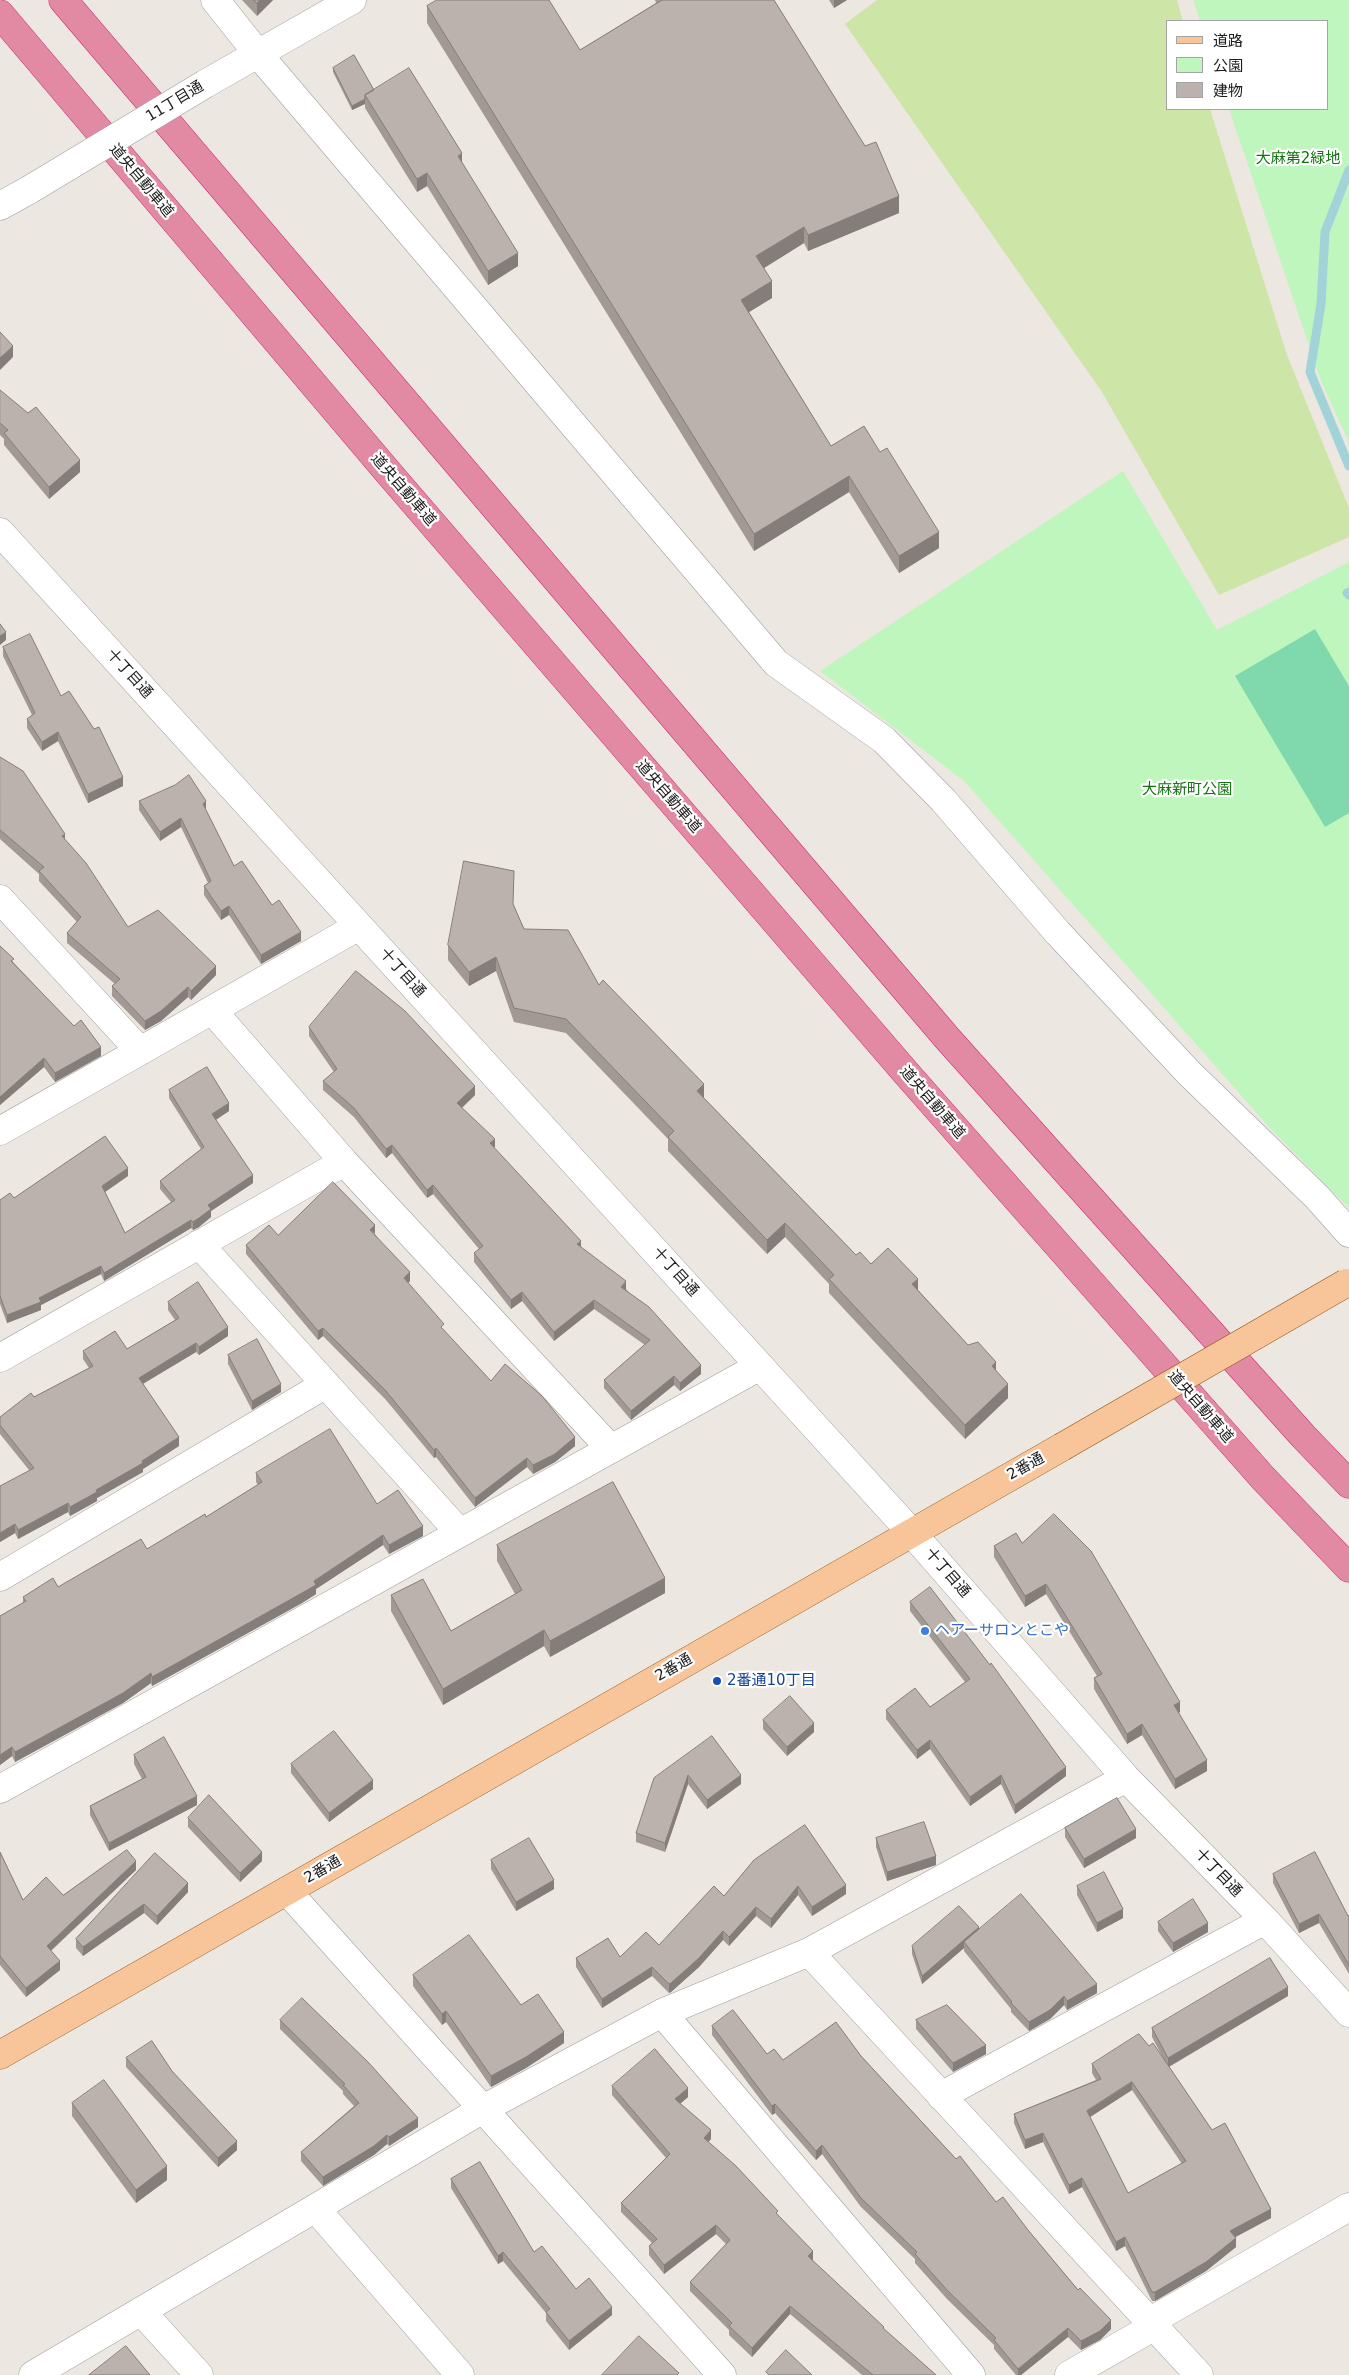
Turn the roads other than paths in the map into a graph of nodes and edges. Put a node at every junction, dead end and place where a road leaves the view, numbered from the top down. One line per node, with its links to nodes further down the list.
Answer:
1 (63, 0): 21 (highway)
2 (215, 0): 5 (street)
3 (352, 0): 5 (street, 11丁目通)
4 (0, 14): 24 (highway, 道央自動車道)
5 (258, 54): 6 (street, 11丁目通, bridge); 14 (street)
6 (0, 206)
7 (2, 537): 9 (street, 十丁目通)
8 (0, 899): 11 (street)
9 (359, 926): 10 (street); 18 (street, 十丁目通)
10 (212, 1010): 11 (street); 13 (street)
11 (140, 1051): 12 (street)
12 (0, 1131)
13 (344, 1162): 15 (street); 20 (street)
14 (1349, 1233)
15 (199, 1244): 17 (street); 19 (street)
16 (1348, 1282): 22 (main road, 2番通, bridge)
17 (0, 1358)
18 (760, 1366): 20 (street); 22 (street, 十丁目通)
19 (326, 1384): 23 (street); 25 (street)
20 (611, 1449): 23 (street)
21 (1349, 1484)
22 (911, 1532): 26 (street, 十丁目通); 28 (main road, 2番通)
23 (460, 1533): 27 (street)
24 (1349, 1568)
25 (0, 1577)
26 (1126, 1778): 29 (street, 十丁目通); 30 (street)
27 (0, 1789)
28 (286, 1891): 33 (main road, 2番通); 35 (street)
29 (1265, 1920): 32 (street, 十丁目通); 34 (street)
30 (810, 1952): 31 (street); 34 (street)
31 (662, 2013): 35 (street); 44 (street)
32 (1349, 2013)
33 (0, 2055)
34 (941, 2096): 39 (street)
35 (483, 2110): 37 (street); 43 (street)
36 (1349, 2207): 39 (street)
37 (316, 2209): 38 (street); 42 (street)
38 (142, 2311): 40 (street); 41 (street)
39 (1151, 2324): 45 (street); 46 (street)
40 (33, 2375)
41 (199, 2375)
42 (460, 2375)
43 (722, 2375)
44 (971, 2375)
45 (1068, 2375)
46 (1199, 2375)

